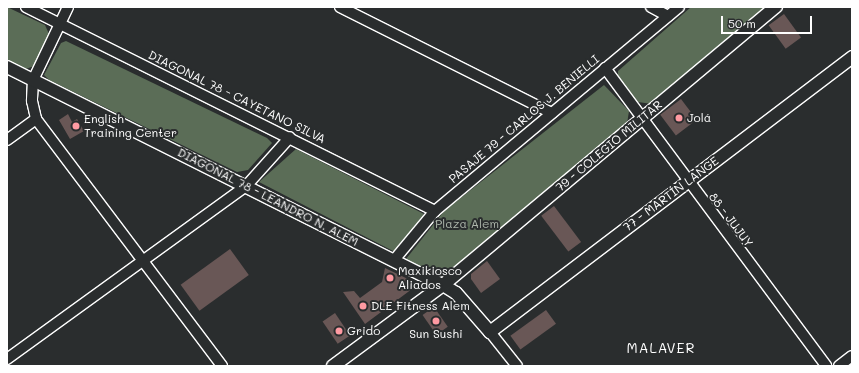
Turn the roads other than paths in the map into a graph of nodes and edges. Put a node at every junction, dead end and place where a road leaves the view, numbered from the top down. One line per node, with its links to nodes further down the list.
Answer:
1 (26, 7): 8 (street, DIAGONAL 78 - CAYETANO SILVA)
2 (68, 7): 8 (street)
3 (340, 7): 13 (street)
4 (651, 7): 7 (street)
5 (679, 7): 7 (street, PASAJE 79 - CARLOS J. BENIELLI)
6 (776, 7): 14 (street, 79 - COLEGIO MILITAR)
7 (668, 16): 11 (street, PASAJE 79 - CARLOS J. BENIELLI)
8 (57, 23): 12 (street); 16 (street, DIAGONAL 78 - CAYETANO SILVA)
9 (852, 57): 18 (street, 77 - MARTÍN LANGE)
10 (7, 67): 12 (street, DIAGONAL 78 - LEANDRO N. ALEM)
11 (604, 68): 13 (street, PASAJE 79 - CARLOS J. BENIELLI); 14 (street, 88 - JUJUY)
12 (34, 80): 15 (street); 19 (street, DIAGONAL 78 - LEANDRO N. ALEM)
13 (552, 113): 20 (street, PASAJE 79 - CARLOS J. BENIELLI)
14 (644, 118): 18 (street, 88 - JUJUY); 23 (street, 79 - COLEGIO MILITAR)
15 (36, 119): 17 (street); 22 (street)
16 (290, 137): 19 (street); 20 (street, DIAGONAL 78 - CAYETANO SILVA)
17 (7, 140)
18 (686, 183): 24 (street, 77 - MARTÍN LANGE); 30 (street, 88 - JUJUY)
19 (247, 185): 21 (street, DIAGONAL 78 - LEANDRO N. ALEM); 22 (street)
20 (435, 211): 21 (street, PASAJE 79 - CARLOS J. BENIELLI)
21 (394, 260): 23 (street, DIAGONAL 78 - LEANDRO N. ALEM)
22 (142, 262): 26 (street); 27 (street)
23 (443, 285): 24 (street, DIAGONAL 78 - LEANDRO N. ALEM); 28 (street, 79 - COLEGIO MILITAR)
24 (490, 332): 29 (street)
25 (852, 356): 31 (street)
26 (7, 359)
27 (222, 366)
28 (333, 366)
29 (516, 366)
30 (826, 366)
31 (839, 366)

